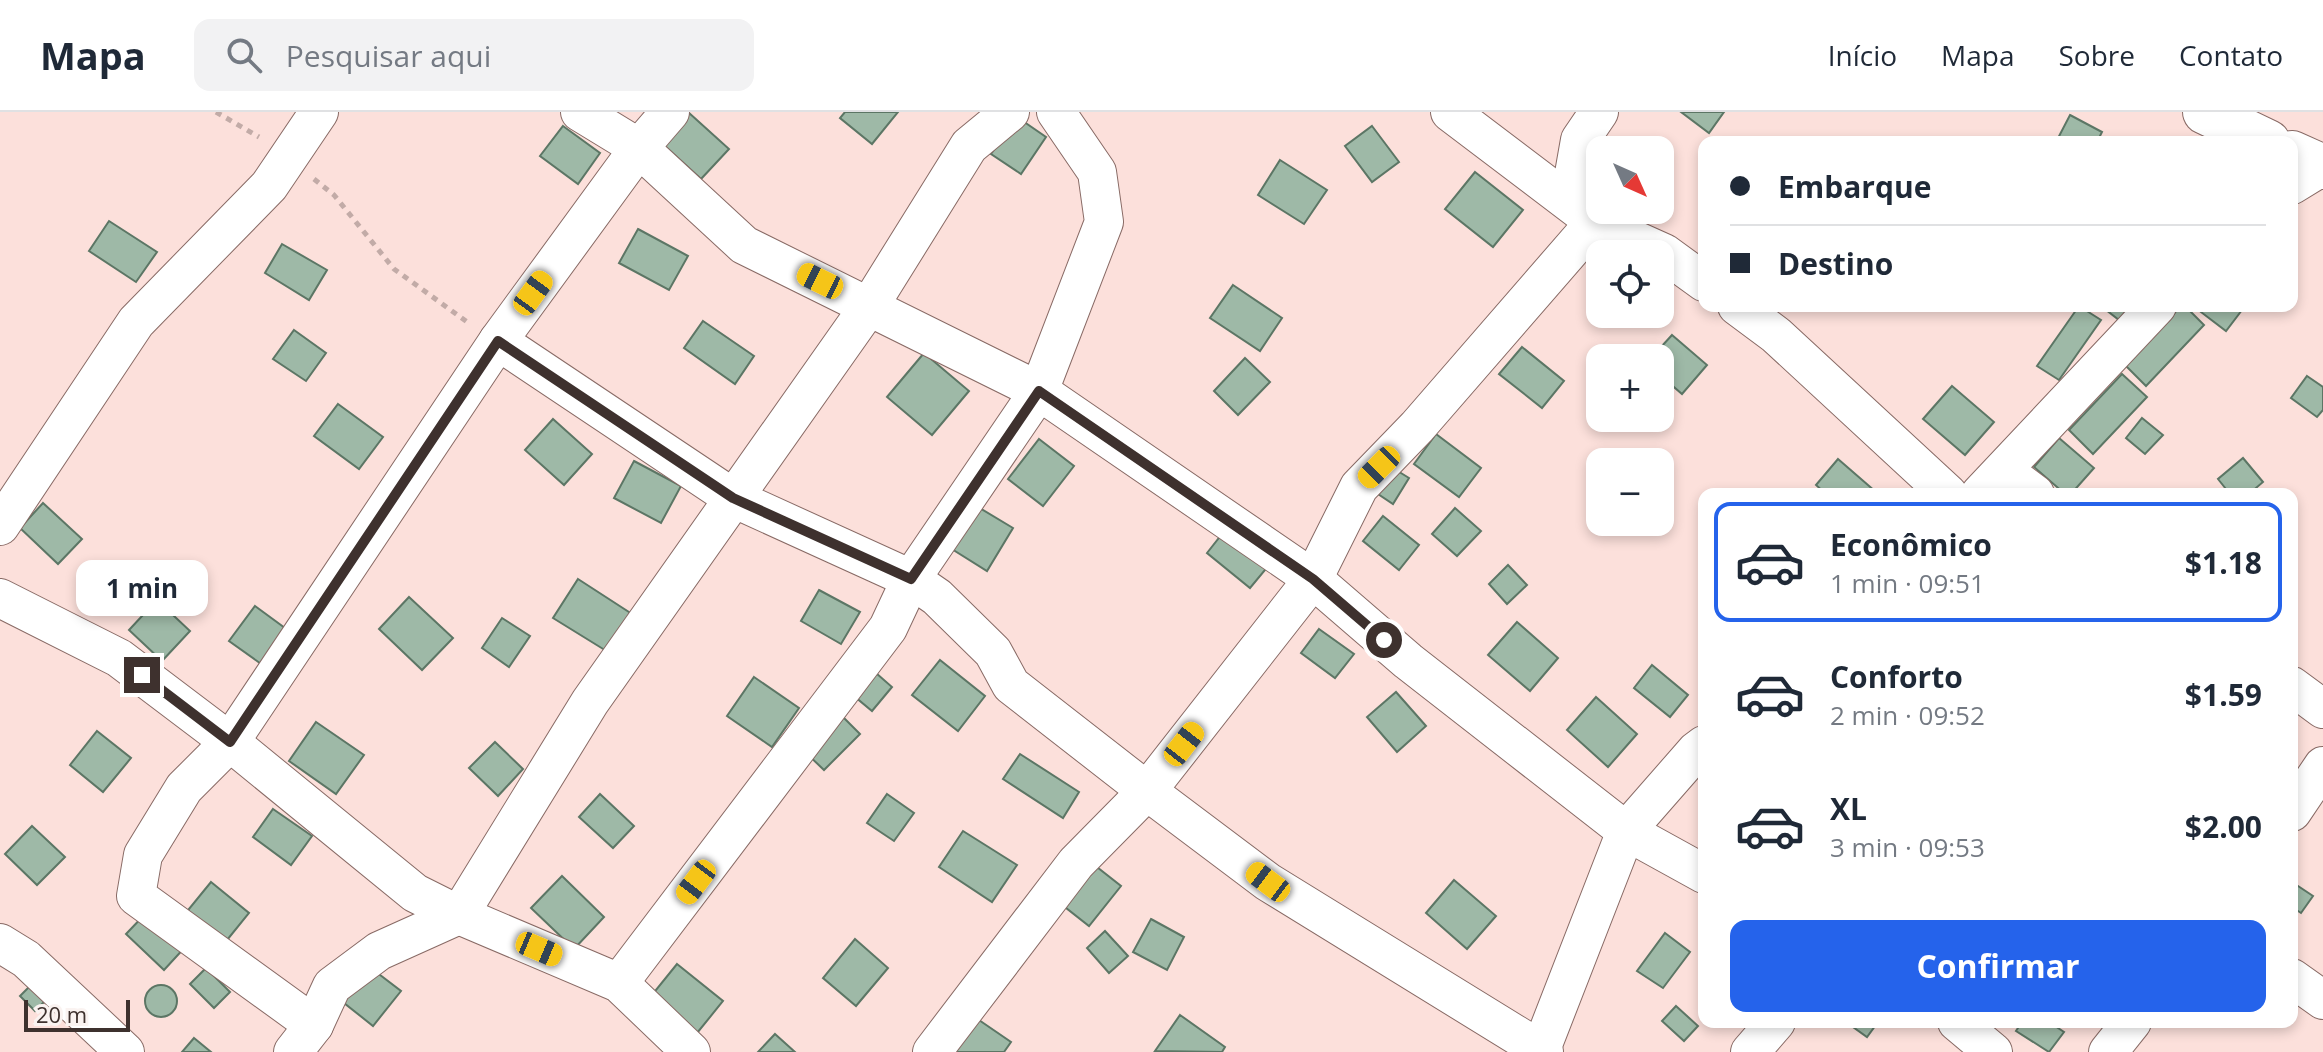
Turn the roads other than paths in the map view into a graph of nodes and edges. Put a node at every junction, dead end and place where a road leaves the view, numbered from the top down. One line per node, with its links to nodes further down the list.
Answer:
1 (319, 112): 28 (street)
2 (580, 112): 10 (street)
3 (670, 112): 10 (street)
4 (1010, 112): 19 (street)
5 (1056, 112): 23 (street)
6 (1450, 112): 15 (street)
7 (1599, 112): 14 (street)
8 (2205, 112): 9 (main road)
9 (2255, 136)
10 (639, 148): 19 (street); 22 (street)
11 (2298, 156): 12 (main road)
12 (2323, 166): 13 (street)
13 (2298, 181)
14 (1586, 201)
15 (1586, 215)
16 (1593, 224): 30 (street)
17 (1599, 224): 18 (street)
18 (1698, 278)
19 (870, 305): 23 (street); 27 (street)
20 (1745, 312): 25 (street)
21 (2151, 312): 24 (street)
22 (498, 341): 27 (street); 34 (street)
23 (1039, 391): 29 (street); 30 (street)
24 (1992, 482): 26 (street)
25 (1942, 488)
26 (2014, 488)
27 (733, 498): 29 (street); 41 (street)
28 (0, 526)
29 (911, 579): 37 (street); 43 (street)
30 (1313, 579): 37 (street); 39 (street)
31 (0, 598): 34 (street)
32 (2298, 690): 33 (street)
33 (2323, 709)
34 (230, 742): 41 (street); 47 (street)
35 (1698, 750): 39 (street)
36 (2323, 766): 38 (street)
37 (1147, 791): 48 (street); 51 (street)
38 (2298, 803)
39 (1626, 831): 40 (street); 48 (street)
40 (1698, 871)
41 (459, 915): 43 (street); 47 (street)
42 (0, 943): 49 (street)
43 (619, 983): 50 (street)
44 (1771, 1028): 52 (street)
45 (1964, 1028): 53 (street)
46 (2127, 1028): 54 (street)
47 (303, 1039)
48 (1542, 1051)
49 (125, 1052)
50 (691, 1052)
51 (932, 1052)
52 (1750, 1052)
53 (1993, 1052)
54 (2108, 1052)

